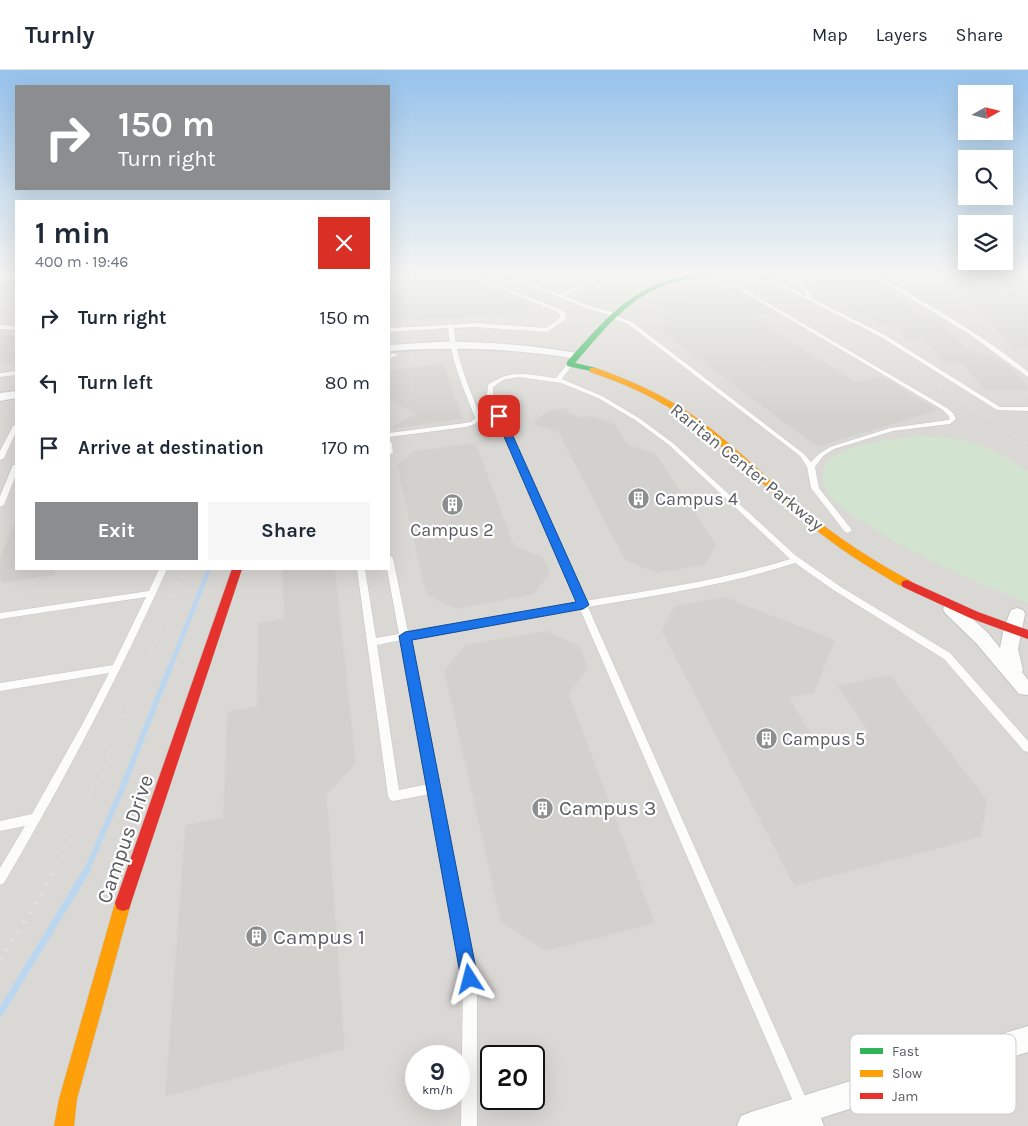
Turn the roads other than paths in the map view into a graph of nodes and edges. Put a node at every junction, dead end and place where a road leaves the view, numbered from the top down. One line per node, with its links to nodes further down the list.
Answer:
1 (559, 321): 7 (lane)
2 (610, 321): 13 (street)
3 (626, 321): 27 (lane)
4 (795, 321): 27 (lane)
5 (853, 321): 23 (lane)
6 (951, 321): 17 (lane)
7 (451, 325): 10 (lane); 11 (lane)
8 (0, 326): 9 (lane)
9 (15, 328)
10 (390, 330)
11 (453, 348): 12 (street, Raritan Center Parkway); 13 (street, Raritan Center Parkway); 25 (lane)
12 (390, 354)
13 (574, 360): 16 (street, Raritan Center Parkway); 18 (lane); 37 (street, Raritan Center Parkway)
14 (15, 374): 15 (lane)
15 (0, 375)
16 (639, 375)
17 (1028, 375)
18 (558, 380): 32 (lane); 39 (lane)
19 (15, 388): 20 (street)
20 (0, 390)
21 (15, 395): 22 (street)
22 (0, 397)
23 (1028, 409)
24 (15, 428): 26 (lane)
25 (390, 435)
26 (0, 458)
27 (811, 467): 31 (lane)
28 (15, 469): 30 (lane)
29 (806, 497): 31 (street, Raritan Center Parkway)
30 (0, 505)
31 (853, 533)
32 (797, 560): 39 (lane); 47 (lane)
33 (390, 563): 42 (lane)
34 (163, 570): 38 (lane)
35 (237, 570): 56 (street, Campus Drive)
36 (361, 570): 43 (lane)
37 (924, 592): 41 (street, Raritan Center Parkway); 46 (street)
38 (153, 593): 40 (lane); 44 (lane)
39 (583, 605): 42 (lane); 55 (lane)
40 (0, 616)
41 (1019, 621): 46 (street)
42 (405, 636): 43 (lane); 48 (lane)
43 (372, 642): 48 (lane)
44 (116, 668): 45 (lane); 49 (lane)
45 (0, 687)
46 (1026, 691)
47 (1028, 748)
48 (434, 788): 57 (lane)
49 (35, 819): 50 (lane); 51 (lane)
50 (0, 826)
51 (0, 879)
52 (1028, 1039): 53 (street)
53 (1016, 1043)
54 (850, 1103): 55 (street)
55 (807, 1118): 58 (street)
56 (64, 1126)
57 (469, 1126)
58 (751, 1126)

